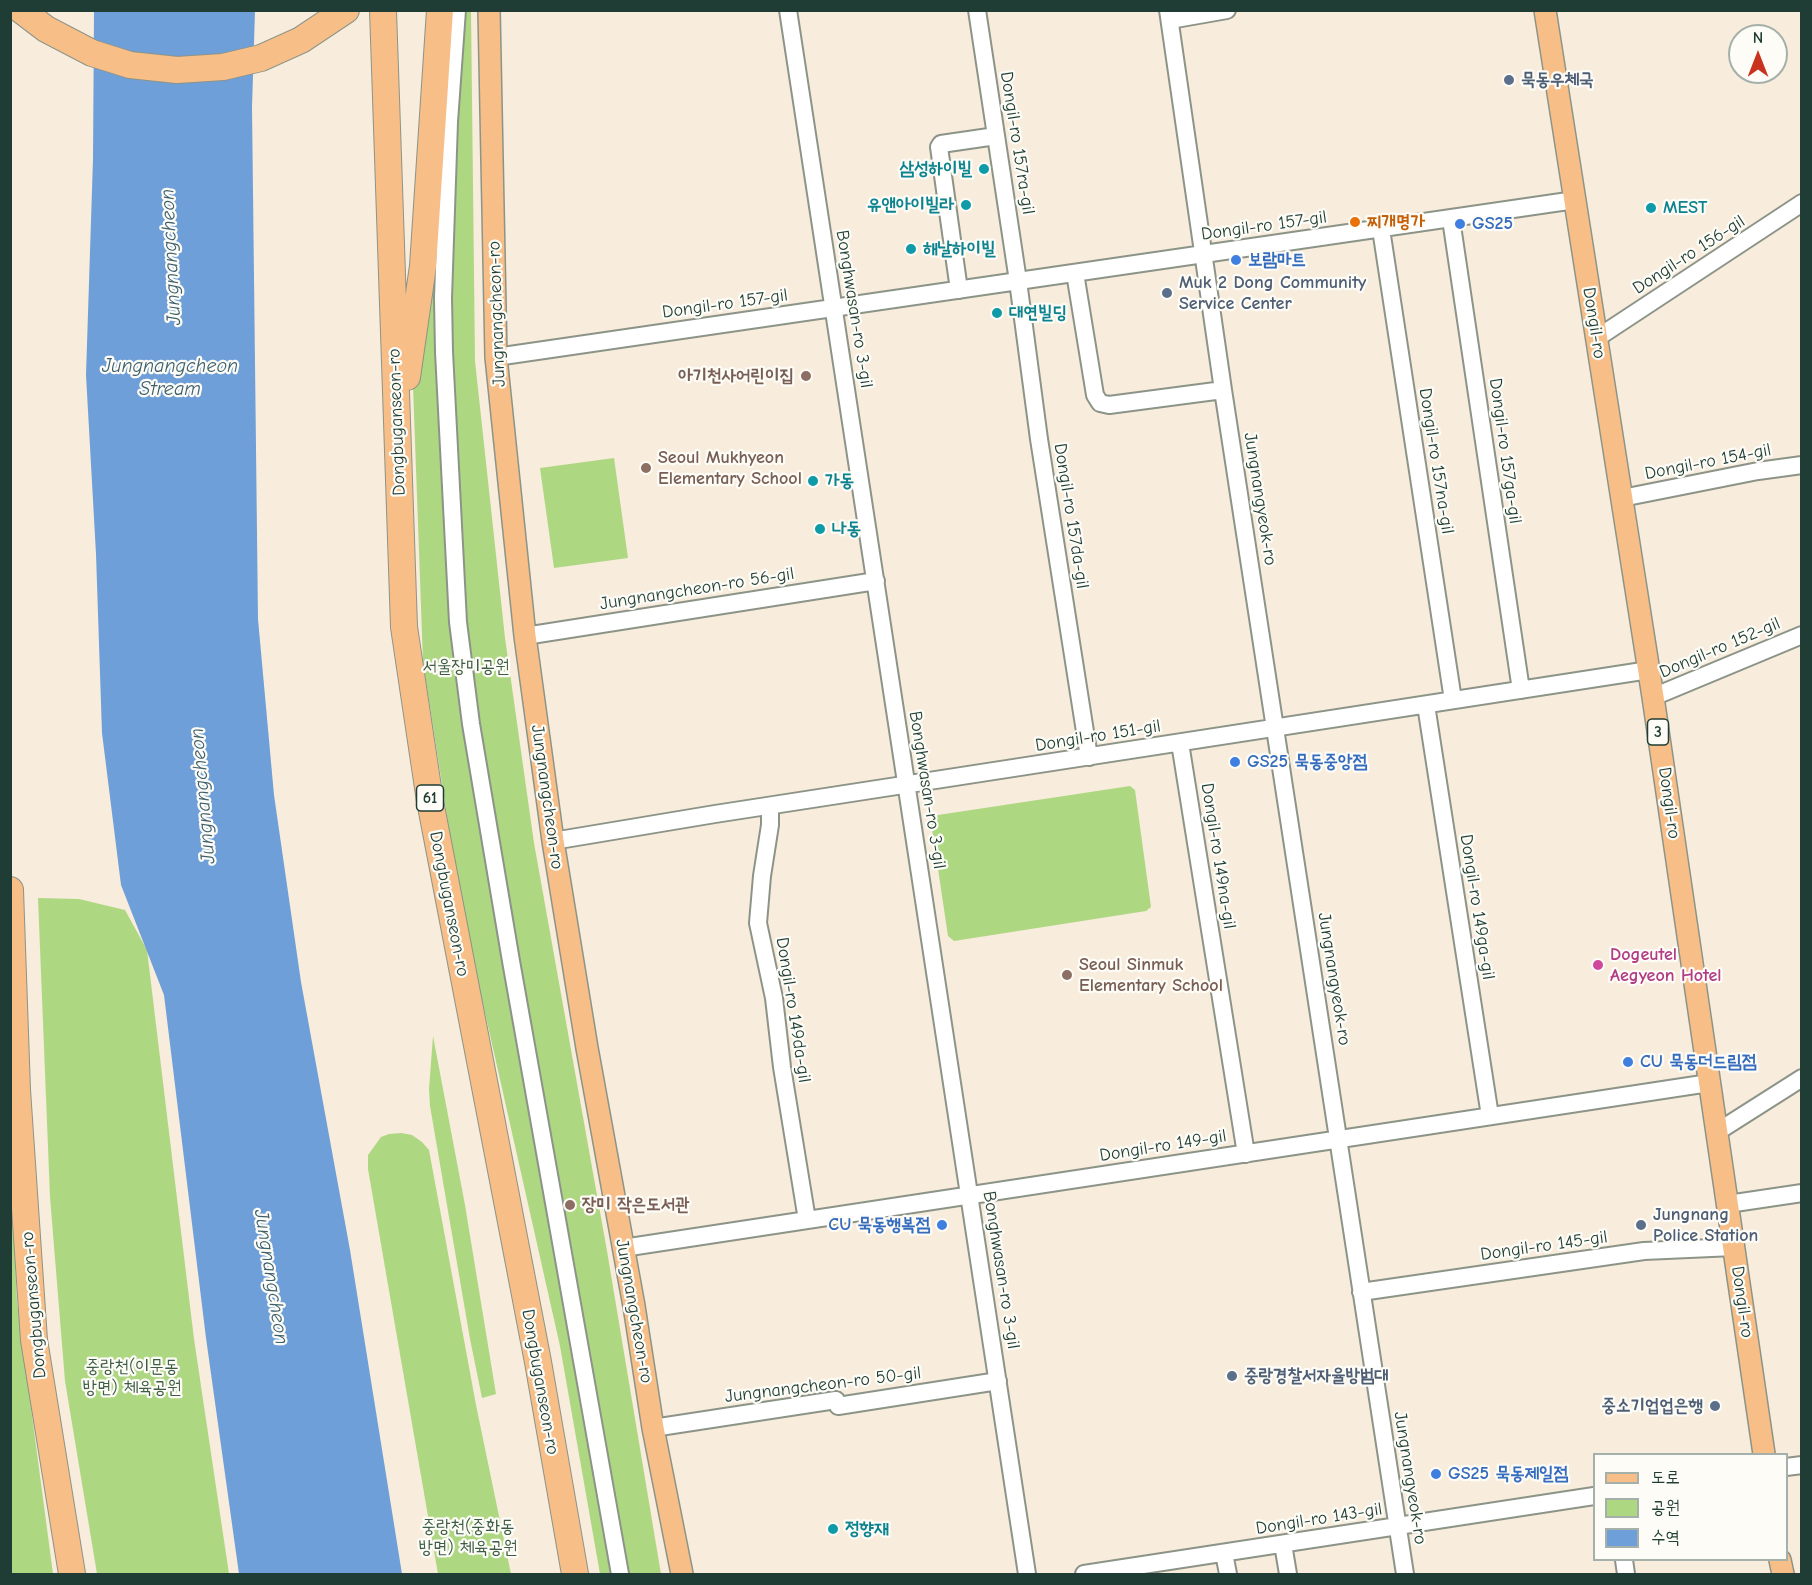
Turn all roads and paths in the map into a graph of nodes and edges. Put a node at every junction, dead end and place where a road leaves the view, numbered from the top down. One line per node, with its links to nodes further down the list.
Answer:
1 (21, 10): 2 (highway)
2 (346, 10)
3 (383, 10): 25 (highway, Dongbuganseon-ro / 61)
4 (441, 10): 25 (highway)
5 (457, 10): 65 (street)
6 (489, 10): 23 (main road, Jungnangcheon-ro)
7 (789, 10): 21 (street, Bonghwasan-ro 3-gil)
8 (977, 10): 12 (street, Dongil-ro 157ra-gil)
9 (1227, 10): 11 (street)
10 (1545, 10): 13 (main road, Dongil-ro / 3)
11 (1169, 15): 17 (street, Jungnangyeok-ro)
12 (996, 136): 19 (street, Dongil-ro 157ra-gil); 20 (street)
13 (1575, 201): 15 (street, Dongil-ro 157-gil); 22 (main road, Dongil-ro / 3)
14 (1802, 203): 22 (street, Dongil-ro 156-gil)
15 (1451, 219): 16 (street, Dongil-ro 157-gil); 32 (street, Dongil-ro 157ga-gil)
16 (1382, 229): 17 (street, Dongil-ro 157-gil); 34 (street, Dongil-ro 157na-gil)
17 (1204, 254): 18 (street, Dongil-ro 157-gil); 24 (street, Jungnangyeok-ro)
18 (1075, 273): 19 (street, Dongil-ro 157-gil); 24 (street)
19 (1018, 281): 20 (street, Dongil-ro 157-gil); 38 (street, Dongil-ro 157da-gil)
20 (959, 290): 21 (street, Dongil-ro 157-gil)
21 (834, 308): 23 (street, Dongil-ro 157-gil); 28 (street, Bonghwasan-ro 3-gil)
22 (1597, 338): 27 (main road, Dongil-ro / 3)
23 (496, 357): 30 (main road, Jungnangcheon-ro)
24 (1223, 390): 36 (street, Jungnangyeok-ro)
25 (398, 443): 64 (highway, Dongbuganseon-ro / 61)
26 (1802, 465): 27 (street, Dongil-ro 154-gil)
27 (1622, 498): 31 (main road, Dongil-ro / 3)
28 (876, 581): 30 (street, Jungnangcheon-ro 56-gil); 39 (street, Bonghwasan-ro 3-gil)
29 (1802, 634): 33 (street, Dongil-ro 152-gil)
30 (525, 636): 41 (main road, Jungnangcheon-ro)
31 (1649, 670): 32 (street, Dongil-ro 151-gil); 33 (main road, Dongil-ro / 3)
32 (1521, 690): 34 (street, Dongil-ro 151-gil)
33 (1653, 697): 44 (main road, Dongil-ro / 3)
34 (1453, 700): 35 (street, Dongil-ro 151-gil)
35 (1426, 705): 36 (street, Dongil-ro 151-gil); 45 (street, Dongil-ro 149ga-gil)
36 (1276, 728): 37 (street, Dongil-ro 151-gil); 47 (street, Jungnangyeok-ro)
37 (1180, 743): 38 (street, Dongil-ro 151-gil); 48 (street, Dongil-ro 149na-gil)
38 (1089, 757): 39 (street, Dongil-ro 151-gil)
39 (907, 785): 40 (street, Dongil-ro 151-gil); 50 (street, Bonghwasan-ro 3-gil)
40 (770, 806): 41 (street, Dongil-ro 151-gil); 52 (street, Dongil-ro 149da-gil)
41 (553, 841): 54 (main road, Jungnangcheon-ro)
42 (10, 890): 63 (highway, Dongbuganseon-ro)
43 (1802, 1078): 46 (street)
44 (1709, 1083): 45 (street, Dongil-ro 149-gil); 46 (main road, Dongil-ro / 3)
45 (1490, 1116): 47 (street, Dongil-ro 149-gil)
46 (1717, 1132): 51 (main road, Dongil-ro / 3)
47 (1339, 1139): 48 (street, Dongil-ro 149-gil); 55 (street, Jungnangyeok-ro)
48 (1246, 1154): 50 (street, Dongil-ro 149-gil)
49 (1802, 1193): 51 (street)
50 (970, 1196): 52 (street, Dongil-ro 149-gil); 56 (street, Bonghwasan-ro 3-gil)
51 (1728, 1204): 53 (main road, Dongil-ro / 3)
52 (807, 1220): 54 (street, Dongil-ro 149-gil)
53 (1734, 1246): 55 (street, Dongil-ro 145-gil); 58 (main road, Dongil-ro / 3)
54 (623, 1248): 57 (main road, Jungnangcheon-ro)
55 (1361, 1292): 60 (street, Jungnangyeok-ro)
56 (998, 1381): 57 (street, Jungnangcheon-ro 50-gil); 67 (street, Bonghwasan-ro 3-gil)
57 (653, 1428): 66 (main road, Jungnangcheon-ro)
58 (1764, 1453)
59 (1593, 1496): 60 (street, Dongil-ro 143-gil)
60 (1397, 1527): 61 (street, Dongil-ro 143-gil); 71 (street, Jungnangyeok-ro)
61 (1283, 1544): 62 (street, Dongil-ro 143-gil); 70 (street)
62 (1224, 1553): 68 (street, Dongil-ro 143-gil); 69 (street)
63 (72, 1575)
64 (575, 1575)
65 (621, 1575)
66 (682, 1575)
67 (1028, 1575)
68 (1084, 1575)
69 (1228, 1575)
70 (1288, 1575)
71 (1405, 1575)

